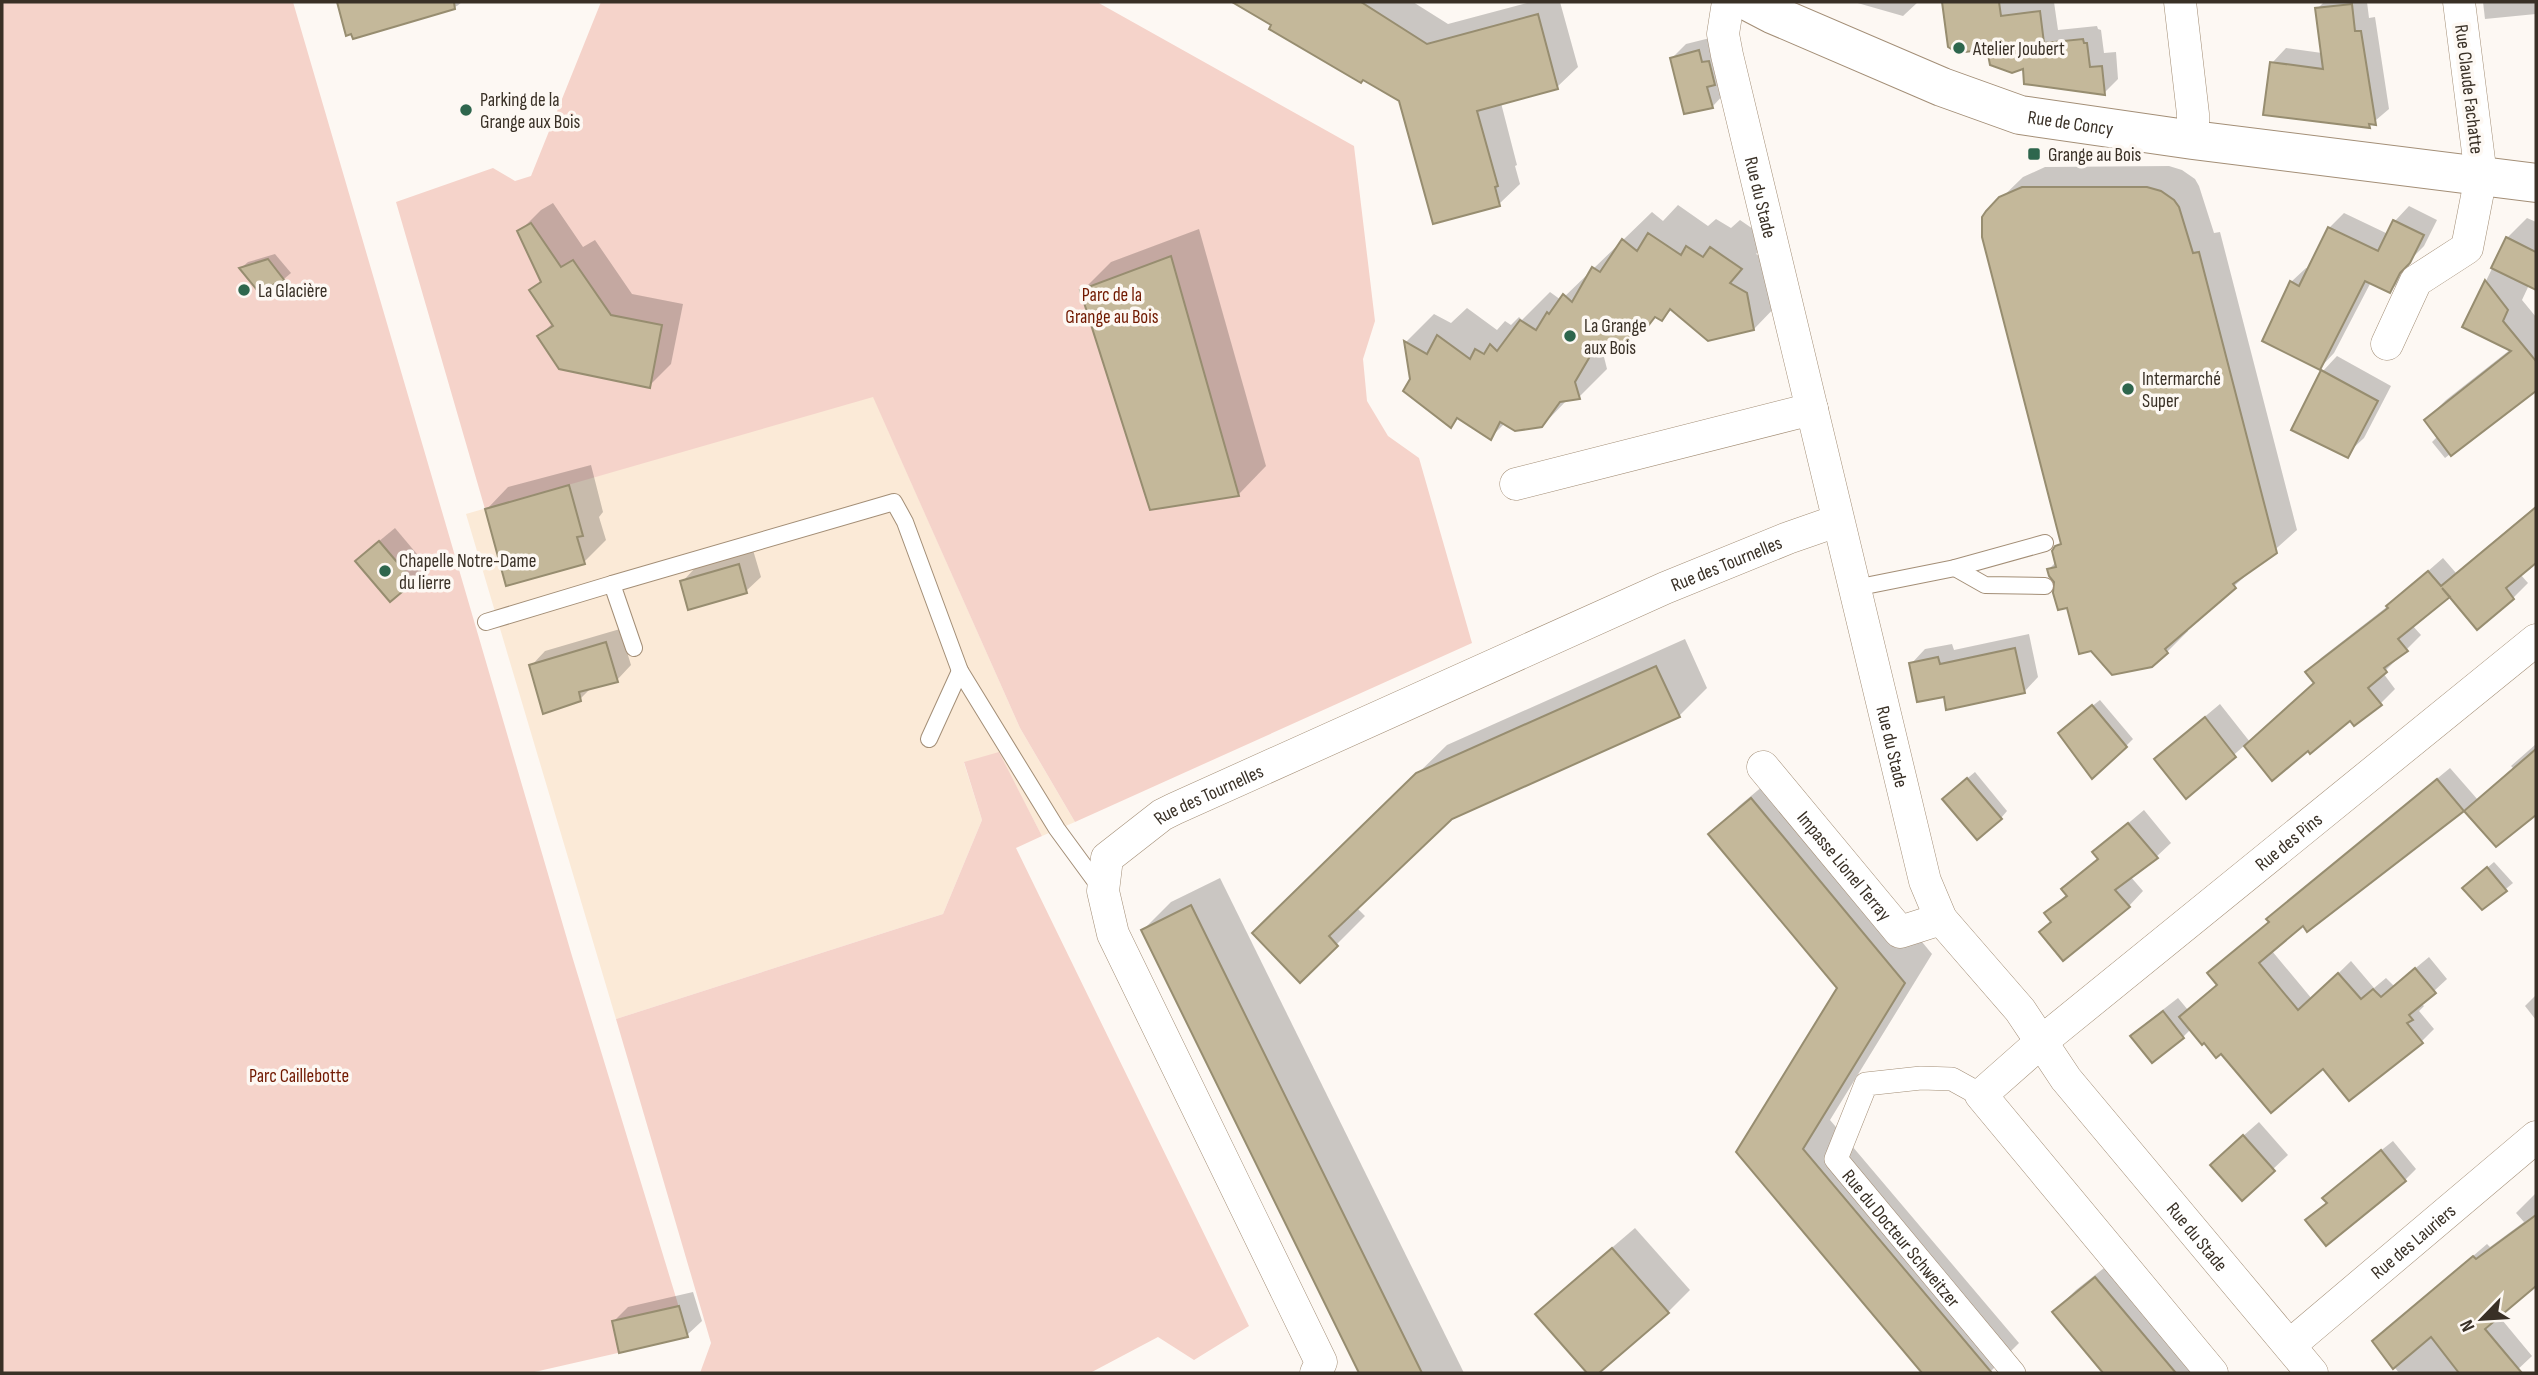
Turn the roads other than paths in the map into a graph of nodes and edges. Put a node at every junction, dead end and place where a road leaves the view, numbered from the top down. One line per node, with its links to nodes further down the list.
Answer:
1 (1728, 2): 9 (street, Rue du Stade)
2 (1749, 2): 5 (street, Rue de Concy)
3 (2180, 2): 5 (street)
4 (2459, 2): 6 (street, Rue Claude Fachatte)
5 (2193, 140): 6 (street, Rue de Concy)
6 (2481, 176): 7 (street, Rue de Concy); 8 (street, Rue Claude Fachatte)
7 (2536, 183)
8 (2387, 344)
9 (1812, 409): 10 (street); 11 (street, Rue du Stade)
10 (1516, 484)
11 (1837, 521): 16 (street, Rue du Stade); 23 (street, Rue des Tournelles)
12 (2045, 543): 13 (lane)
13 (1955, 568): 15 (lane); 16 (lane)
14 (612, 584): 17 (lane); 19 (lane); 20 (lane)
15 (2045, 586)
16 (1855, 588): 24 (street, Rue du Stade)
17 (486, 622)
18 (2536, 640): 25 (street, Rue des Pins)
19 (634, 648)
20 (960, 671): 21 (lane); 23 (lane)
21 (929, 738)
22 (1762, 767): 24 (street, Impasse Lionel Terray)
23 (1103, 891): 29 (street, Rue des Tournelles)
24 (1941, 919): 25 (street, Rue du Stade)
25 (2041, 1042): 26 (street); 28 (street, Rue du Stade)
26 (1981, 1095): 30 (street, Rue du Docteur Schweitzer); 31 (street, Rue du Docteur Schweitzer)
27 (2536, 1137): 28 (street, Rue des Lauriers)
28 (2290, 1345): 32 (street, Rue du Stade)
29 (1316, 1373)
30 (2014, 1373)
31 (2212, 1373)
32 (2312, 1373)

